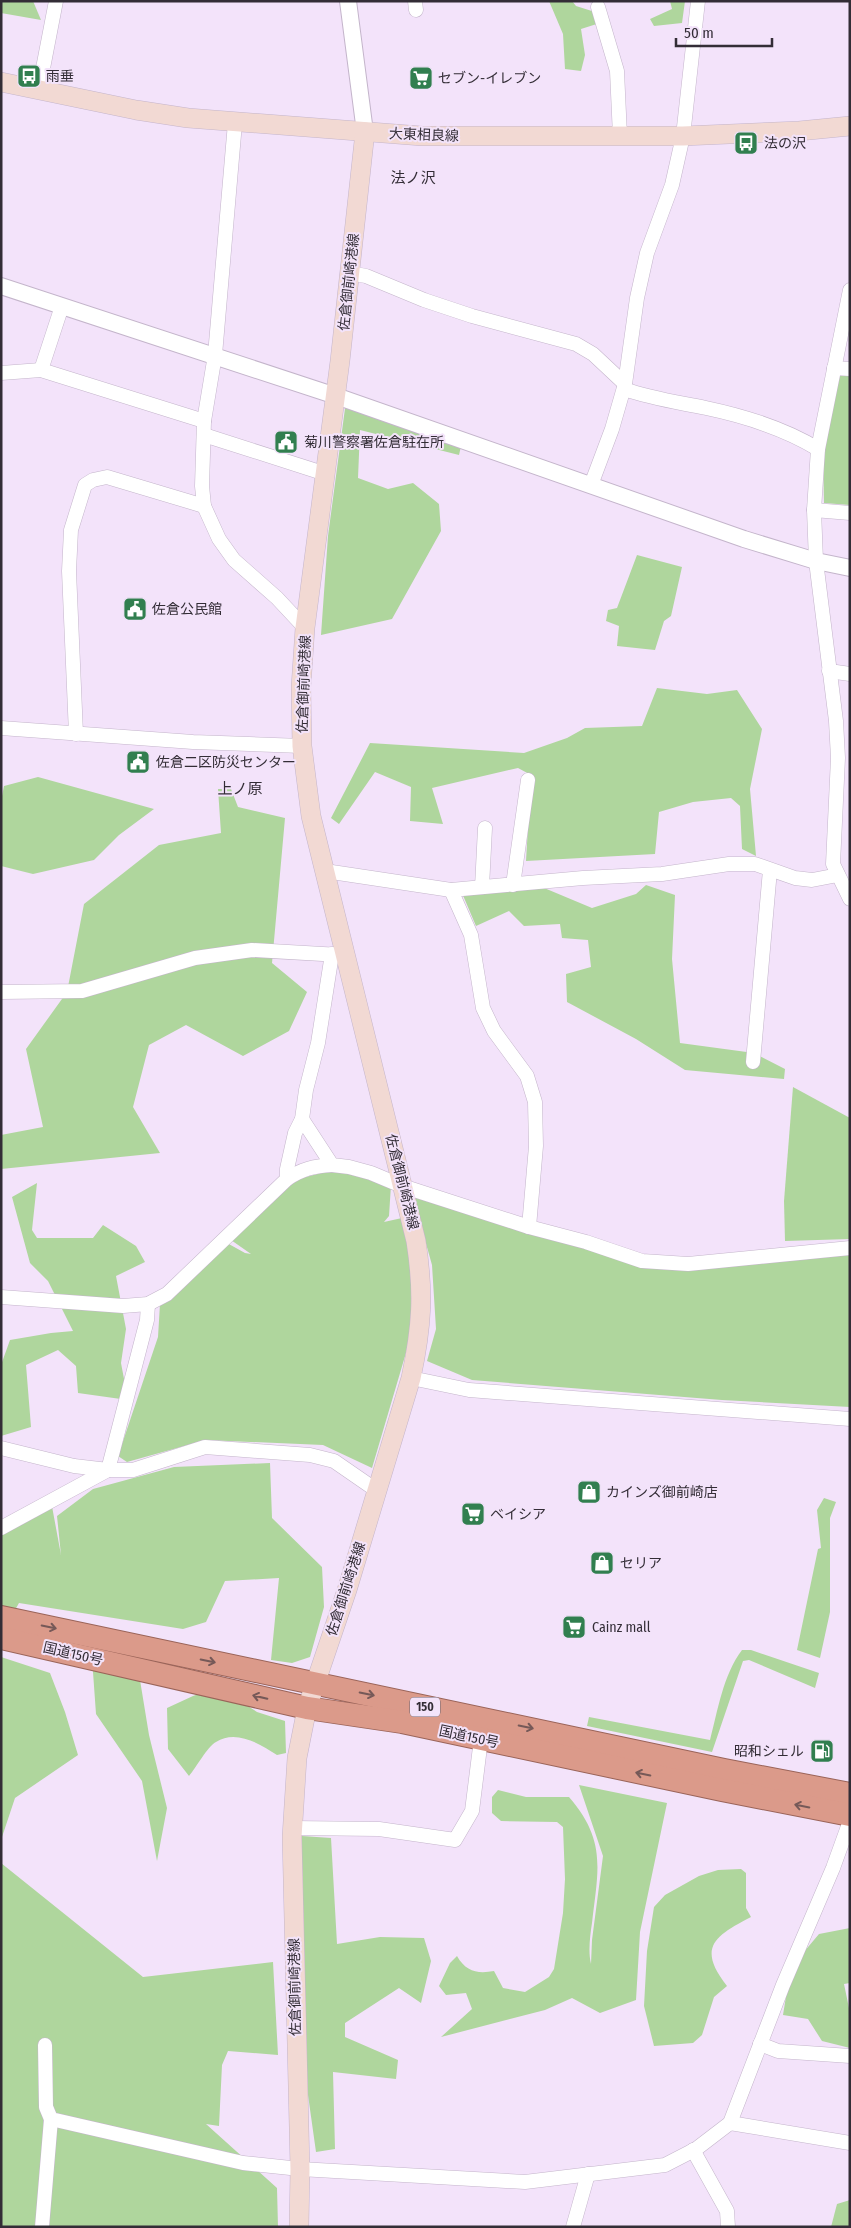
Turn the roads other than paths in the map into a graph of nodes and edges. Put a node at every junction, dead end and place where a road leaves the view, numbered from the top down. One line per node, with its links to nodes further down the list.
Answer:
1 (56, 1): 6 (street)
2 (348, 1): 9 (street)
3 (698, 1): 11 (street)
4 (598, 6): 10 (street)
5 (1, 82): 6 (main road, 大東相良線)
6 (40, 90): 7 (main road, 大東相良線)
7 (236, 123): 9 (main road, 大東相良線); 16 (street)
8 (850, 126): 11 (main road, 大東相良線)
9 (365, 132): 10 (main road, 大東相良線); 12 (main road, 佐倉御前崎港線)
10 (620, 136): 11 (main road, 大東相良線)
11 (683, 136): 21 (street)
12 (350, 273): 21 (street); 22 (main road, 佐倉御前崎港線)
13 (1, 286): 15 (street)
14 (850, 290): 17 (street)
15 (62, 306): 16 (street); 19 (street)
16 (214, 355): 22 (street); 23 (street)
17 (834, 368): 18 (street); 24 (street)
18 (850, 369)
19 (41, 370): 20 (street); 23 (street)
20 (1, 373)
21 (625, 386): 24 (street); 26 (street)
22 (336, 396): 25 (main road, 佐倉御前崎港線); 26 (street)
23 (204, 428): 25 (street); 27 (street)
24 (818, 449): 28 (street)
25 (326, 474): 32 (main road, 佐倉御前崎港線)
26 (591, 485): 30 (street)
27 (204, 506): 32 (street); 36 (street)
28 (814, 510): 29 (street); 30 (street)
29 (850, 513)
30 (816, 561): 31 (street); 33 (street)
31 (850, 568)
32 (306, 628): 37 (main road, 佐倉御前崎港線)
33 (829, 672): 34 (street); 42 (street)
34 (850, 674)
35 (1, 728): 36 (street)
36 (76, 734): 37 (street)
37 (302, 746): 41 (main road, 佐倉御前崎港線)
38 (528, 780): 43 (street)
39 (485, 828): 44 (street)
40 (770, 870): 42 (street); 43 (street); 49 (street)
41 (325, 872): 45 (street); 47 (main road, 佐倉御前崎港線)
42 (843, 881): 46 (street)
43 (513, 885): 44 (street)
44 (482, 887): 45 (street)
45 (451, 890): 54 (street)
46 (850, 899)
47 (338, 954): 48 (street); 50 (street); 53 (main road, 佐倉御前崎港線)
48 (1, 992)
49 (753, 1062)
50 (302, 1119): 51 (street); 52 (street)
51 (332, 1165): 52 (street); 53 (street)
52 (287, 1179): 57 (street)
53 (402, 1186): 54 (street); 58 (main road, 佐倉御前崎港線)
54 (529, 1227): 55 (street)
55 (850, 1248)
56 (1, 1297): 57 (street)
57 (148, 1304): 61 (street)
58 (411, 1378): 59 (street); 62 (main road, 佐倉御前崎港線)
59 (850, 1419)
60 (1, 1448): 61 (street)
61 (108, 1470): 62 (street); 63 (street)
62 (376, 1490): 66 (main road, 佐倉御前崎港線)
63 (1, 1528)
64 (1, 1617): 66 (highway, 国道150号 / 150, one-way to 66)
65 (1, 1638): 67 (highway, 国道150号 / 150, one-way to 65)
66 (316, 1684): 67 (main road, 佐倉御前崎港線); 69 (highway, 国道150号 / 150, one-way to 69)
67 (307, 1708): 68 (highway, 国道150号 / 150); 72 (main road, 佐倉御前崎港線)
68 (482, 1739): 70 (highway, 国道150号 / 150, one-way to 68); 72 (street)
69 (850, 1794)
70 (850, 1815)
71 (850, 1821): 73 (street)
72 (292, 1828): 80 (main road, 佐倉御前崎港線)
73 (760, 2044): 75 (street); 77 (street)
74 (46, 2045): 76 (street)
75 (850, 2056)
76 (51, 2119): 80 (street); 82 (street)
77 (730, 2123): 78 (street); 79 (street)
78 (850, 2143)
79 (693, 2150): 81 (street); 85 (street)
80 (300, 2169): 81 (street); 83 (main road, 佐倉御前崎港線)
81 (588, 2174): 84 (street)
82 (42, 2227)
83 (299, 2227)
84 (573, 2227)
85 (728, 2227)

